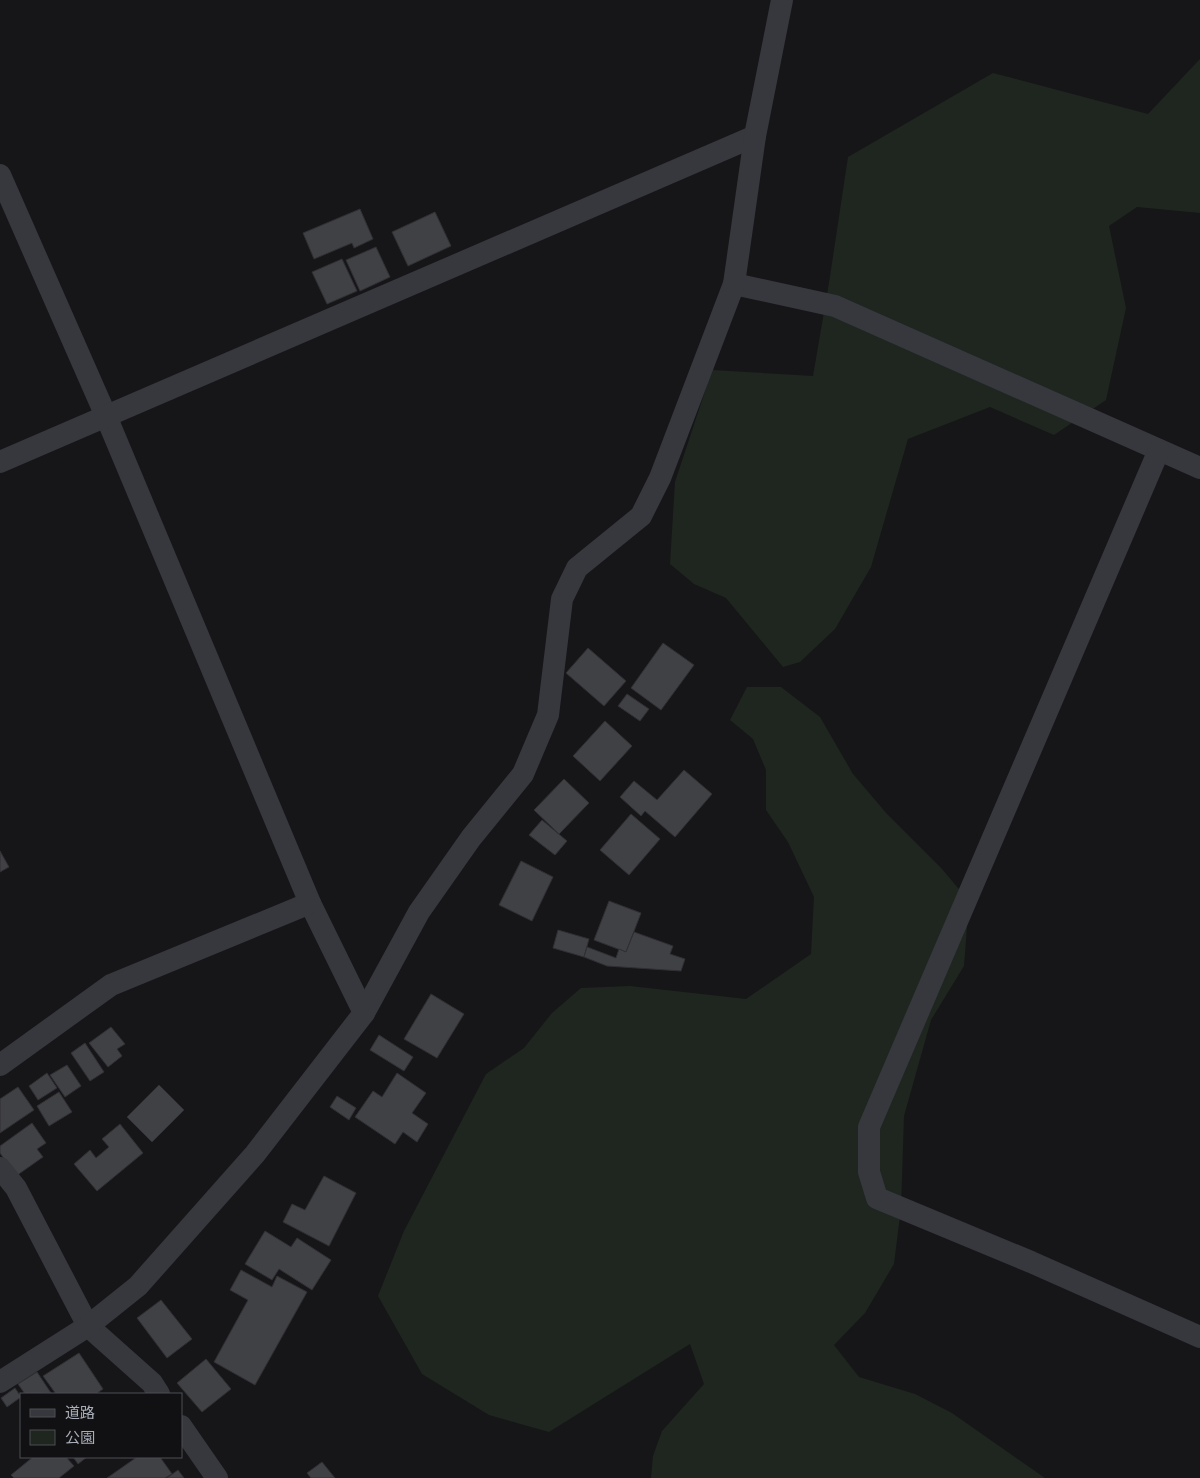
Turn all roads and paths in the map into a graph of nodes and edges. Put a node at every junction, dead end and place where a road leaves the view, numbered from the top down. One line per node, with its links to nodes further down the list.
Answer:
1 (782, 0): 2 (street)
2 (755, 136): 4 (street); 5 (street)
3 (0, 174): 5 (street)
4 (734, 284): 6 (street); 10 (street)
5 (106, 416): 7 (street); 9 (street)
6 (1159, 450): 8 (street); 14 (street)
7 (0, 462)
8 (1200, 468)
9 (310, 904): 10 (street); 11 (street)
10 (364, 1013): 13 (street)
11 (0, 1065)
12 (0, 1168): 13 (street)
13 (88, 1326): 15 (street); 16 (street)
14 (1200, 1337)
15 (0, 1382)
16 (159, 1393)
17 (182, 1427): 18 (street)
18 (217, 1478)

